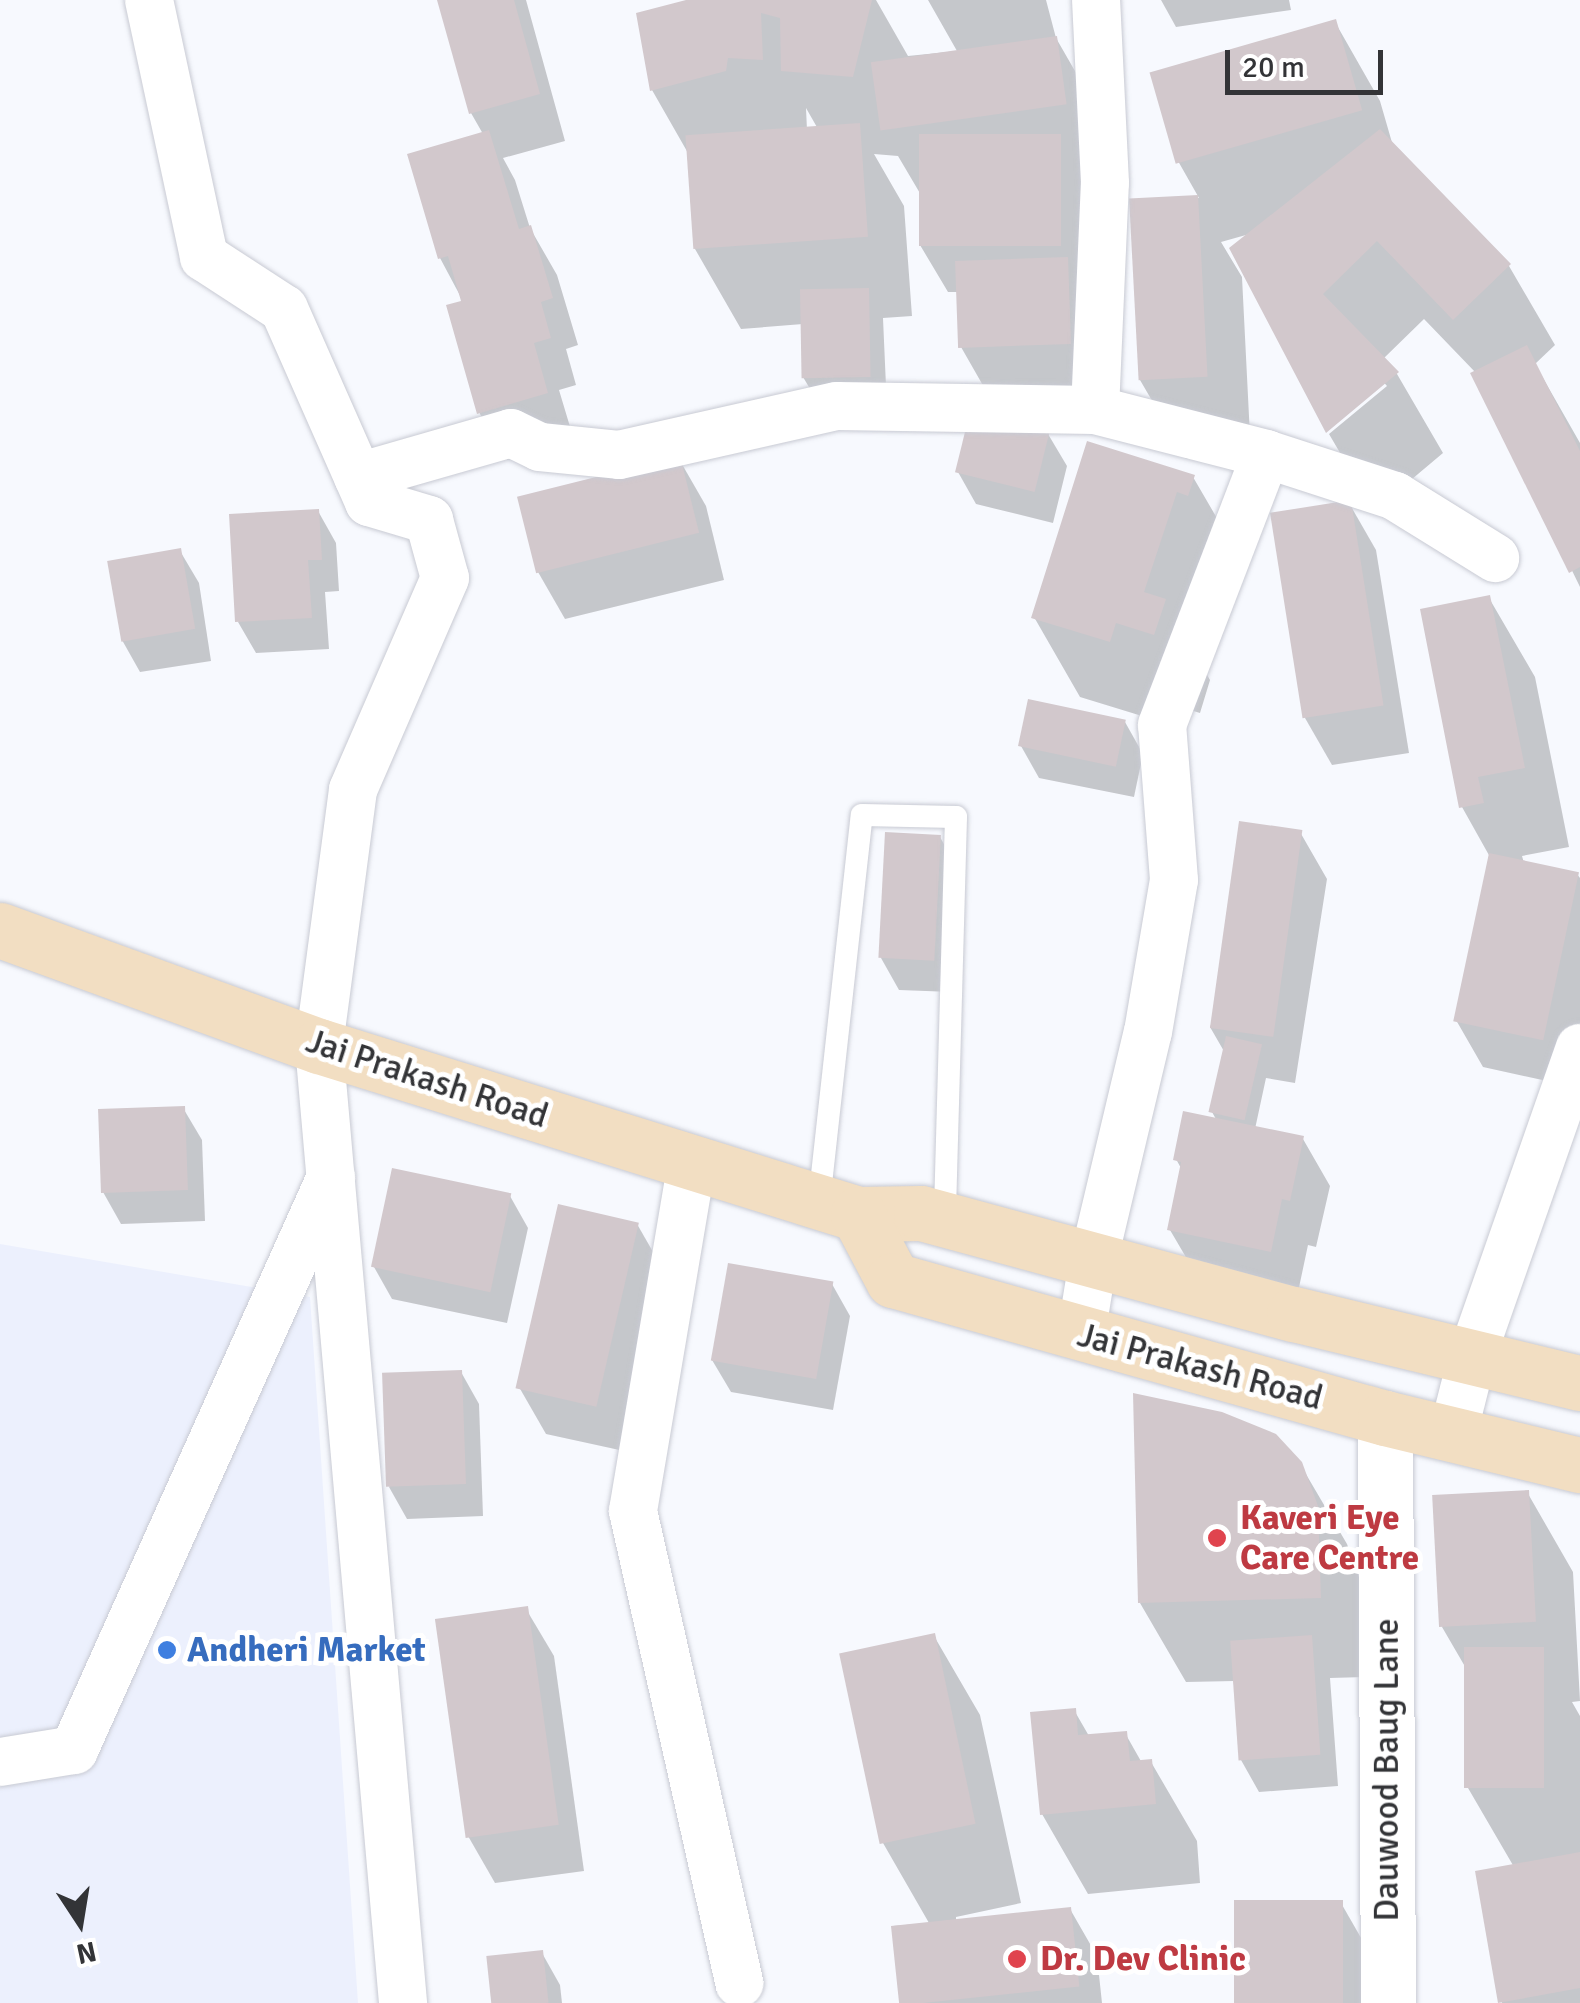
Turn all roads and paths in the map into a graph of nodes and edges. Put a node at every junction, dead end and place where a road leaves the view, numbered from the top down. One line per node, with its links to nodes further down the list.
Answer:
1 (149, 0): 5 (street)
2 (1096, 0): 3 (street)
3 (1094, 410): 4 (street); 5 (street)
4 (1266, 454): 6 (street); 14 (street)
5 (358, 477): 8 (street)
6 (1495, 558)
7 (0, 930): 8 (main road, Jai Prakash Road)
8 (319, 1046): 10 (main road, Jai Prakash Road); 11 (street)
9 (1580, 1048): 16 (street)
10 (692, 1162): 12 (main road, Jai Prakash Road); 22 (street)
11 (332, 1173): 21 (street); 23 (street)
12 (838, 1208): 13 (main road, Jai Prakash Road); 13 (lane); 15 (main road, Jai Prakash Road)
13 (945, 1220): 14 (main road, Jai Prakash Road)
14 (1093, 1262): 15 (street); 16 (main road, Jai Prakash Road)
15 (1082, 1335): 18 (main road, Jai Prakash Road)
16 (1472, 1357): 17 (main road, Jai Prakash Road); 19 (street)
17 (1580, 1383)
18 (1385, 1418): 19 (main road, Jai Prakash Road); 24 (street, Dauwood Baug Lane)
19 (1453, 1433): 20 (main road, Jai Prakash Road)
20 (1580, 1465)
21 (0, 1762)
22 (739, 1983)
23 (402, 2003)
24 (1388, 2003)

